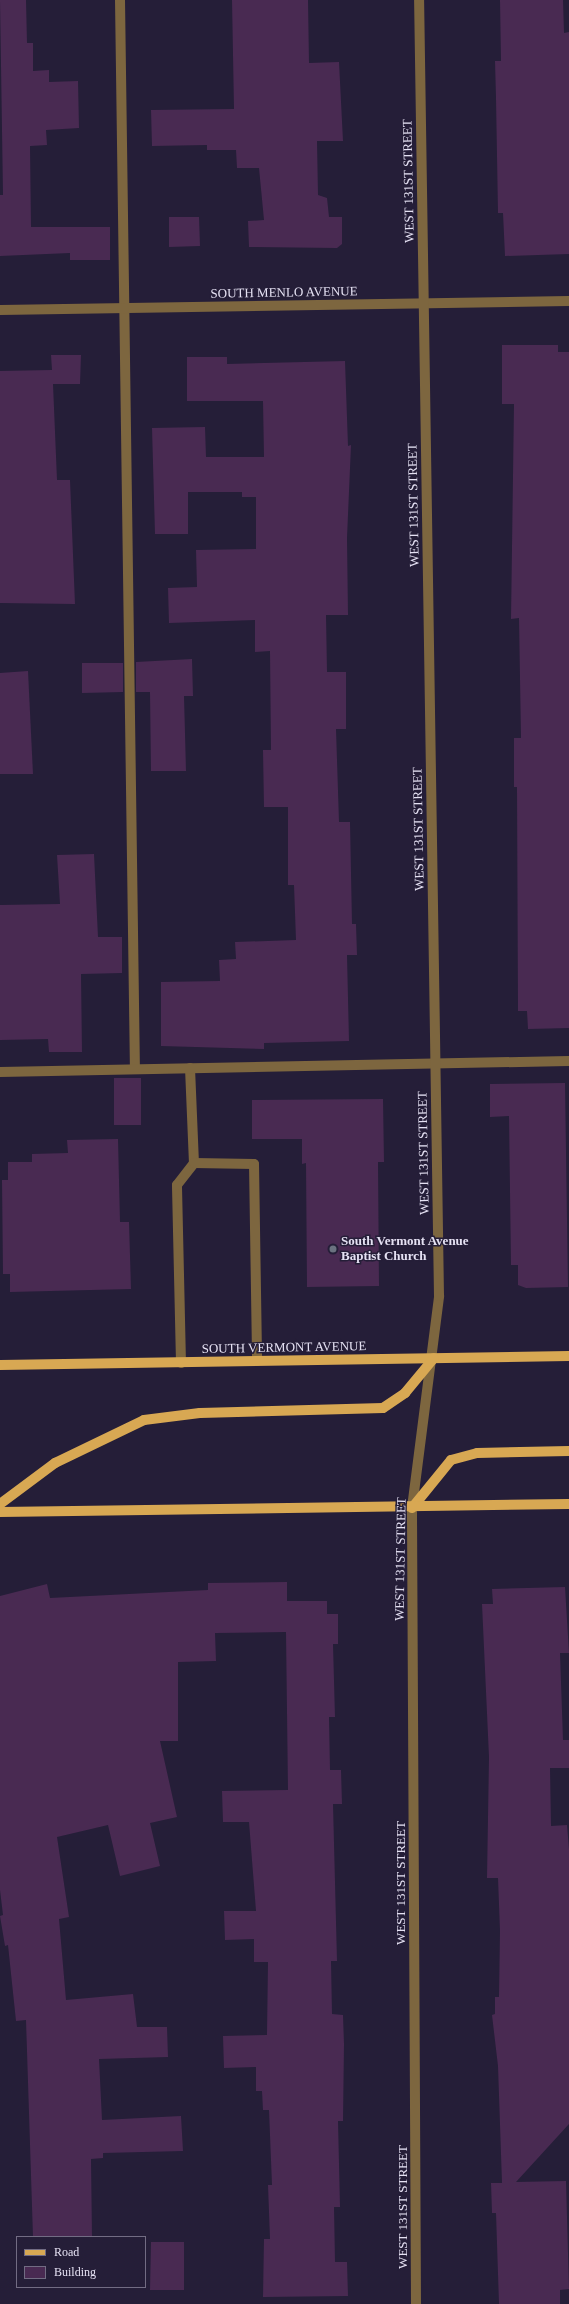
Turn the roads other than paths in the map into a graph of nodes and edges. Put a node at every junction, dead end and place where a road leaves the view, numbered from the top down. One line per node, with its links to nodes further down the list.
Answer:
1 (120, 0): 5 (street)
2 (420, 0): 4 (street, WEST 131ST STREET)
3 (569, 301): 4 (street, SOUTH MENLO AVENUE)
4 (424, 304): 5 (street, SOUTH MENLO AVENUE); 8 (street, WEST 131ST STREET)
5 (124, 308): 6 (street, SOUTH MENLO AVENUE); 10 (street)
6 (0, 310)
7 (569, 1061): 8 (street)
8 (436, 1064): 9 (street); 14 (street, WEST 131ST STREET)
9 (190, 1068): 10 (street); 12 (street)
10 (135, 1069): 11 (street)
11 (0, 1072)
12 (194, 1163): 15 (street); 16 (street)
13 (569, 1356): 14 (main road, SOUTH VERMONT AVENUE)
14 (434, 1358): 15 (main road, SOUTH VERMONT AVENUE); 19 (main road); 21 (street, WEST 131ST STREET)
15 (257, 1361): 16 (main road, SOUTH VERMONT AVENUE)
16 (181, 1363): 17 (main road, SOUTH VERMONT AVENUE)
17 (0, 1365)
18 (569, 1451): 21 (main road)
19 (0, 1504)
20 (569, 1504): 21 (main road)
21 (412, 1508): 22 (main road); 23 (street, WEST 131ST STREET)
22 (0, 1512)
23 (416, 2304)

